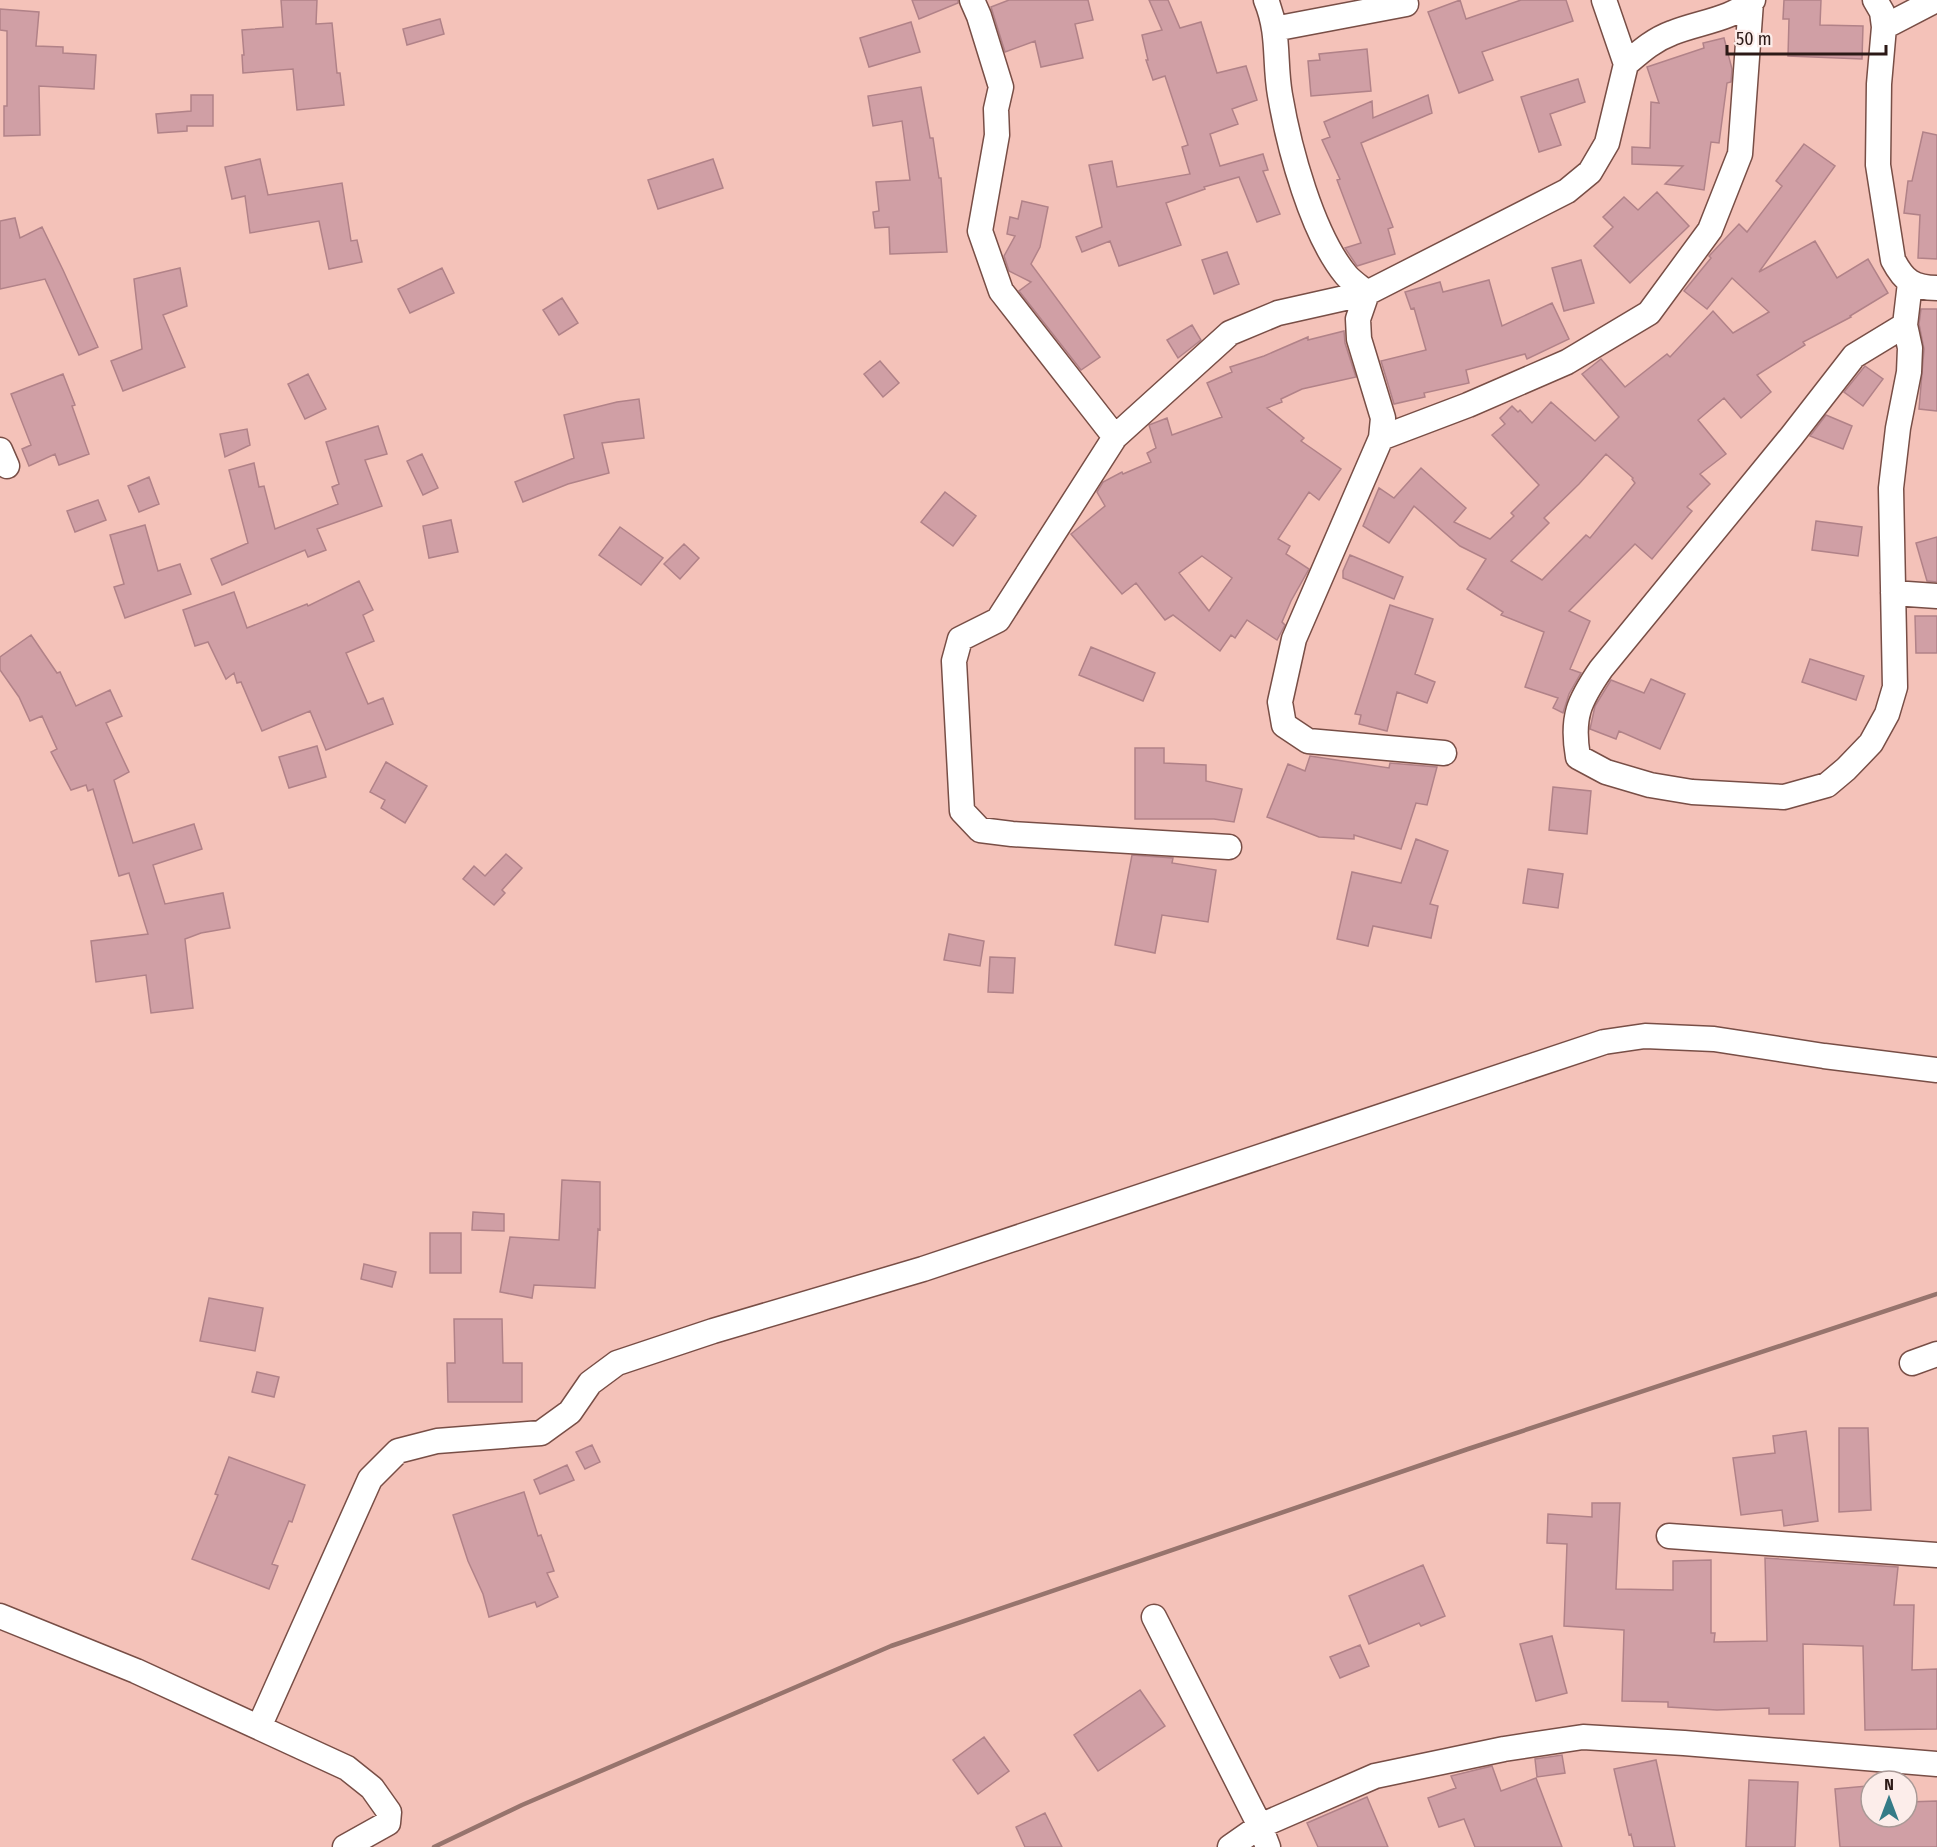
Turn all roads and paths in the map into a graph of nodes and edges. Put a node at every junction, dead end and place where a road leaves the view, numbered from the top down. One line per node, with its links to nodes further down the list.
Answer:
1 (972, 0): 15 (street)
2 (1266, 0): 9 (street)
3 (1604, 0): 10 (street)
4 (1875, 0): 8 (street)
5 (1936, 0): 8 (street)
6 (1752, 1): 10 (street); 16 (street)
7 (1406, 4): 9 (street)
8 (1884, 27): 11 (street)
9 (1274, 29): 13 (street)
10 (1626, 64): 13 (street)
11 (1910, 283): 12 (street); 14 (street)
12 (1937, 288)
13 (1367, 293): 15 (street); 16 (street)
14 (1905, 325): 17 (street); 17 (street)
15 (1115, 437): 20 (street)
16 (1381, 438): 19 (street)
17 (1893, 593): 18 (street)
18 (1937, 596)
19 (1444, 753)
20 (1229, 847)
21 (1937, 1070): 28 (street)
22 (1937, 1354): 23 (street)
23 (1912, 1363)
24 (1669, 1536): 25 (street)
25 (1937, 1555)
26 (0, 1616): 28 (street)
27 (1154, 1617): 30 (street)
28 (259, 1727): 31 (street)
29 (1937, 1764): 30 (street)
30 (1264, 1836): 32 (street)
31 (345, 1847)
32 (1230, 1847)

